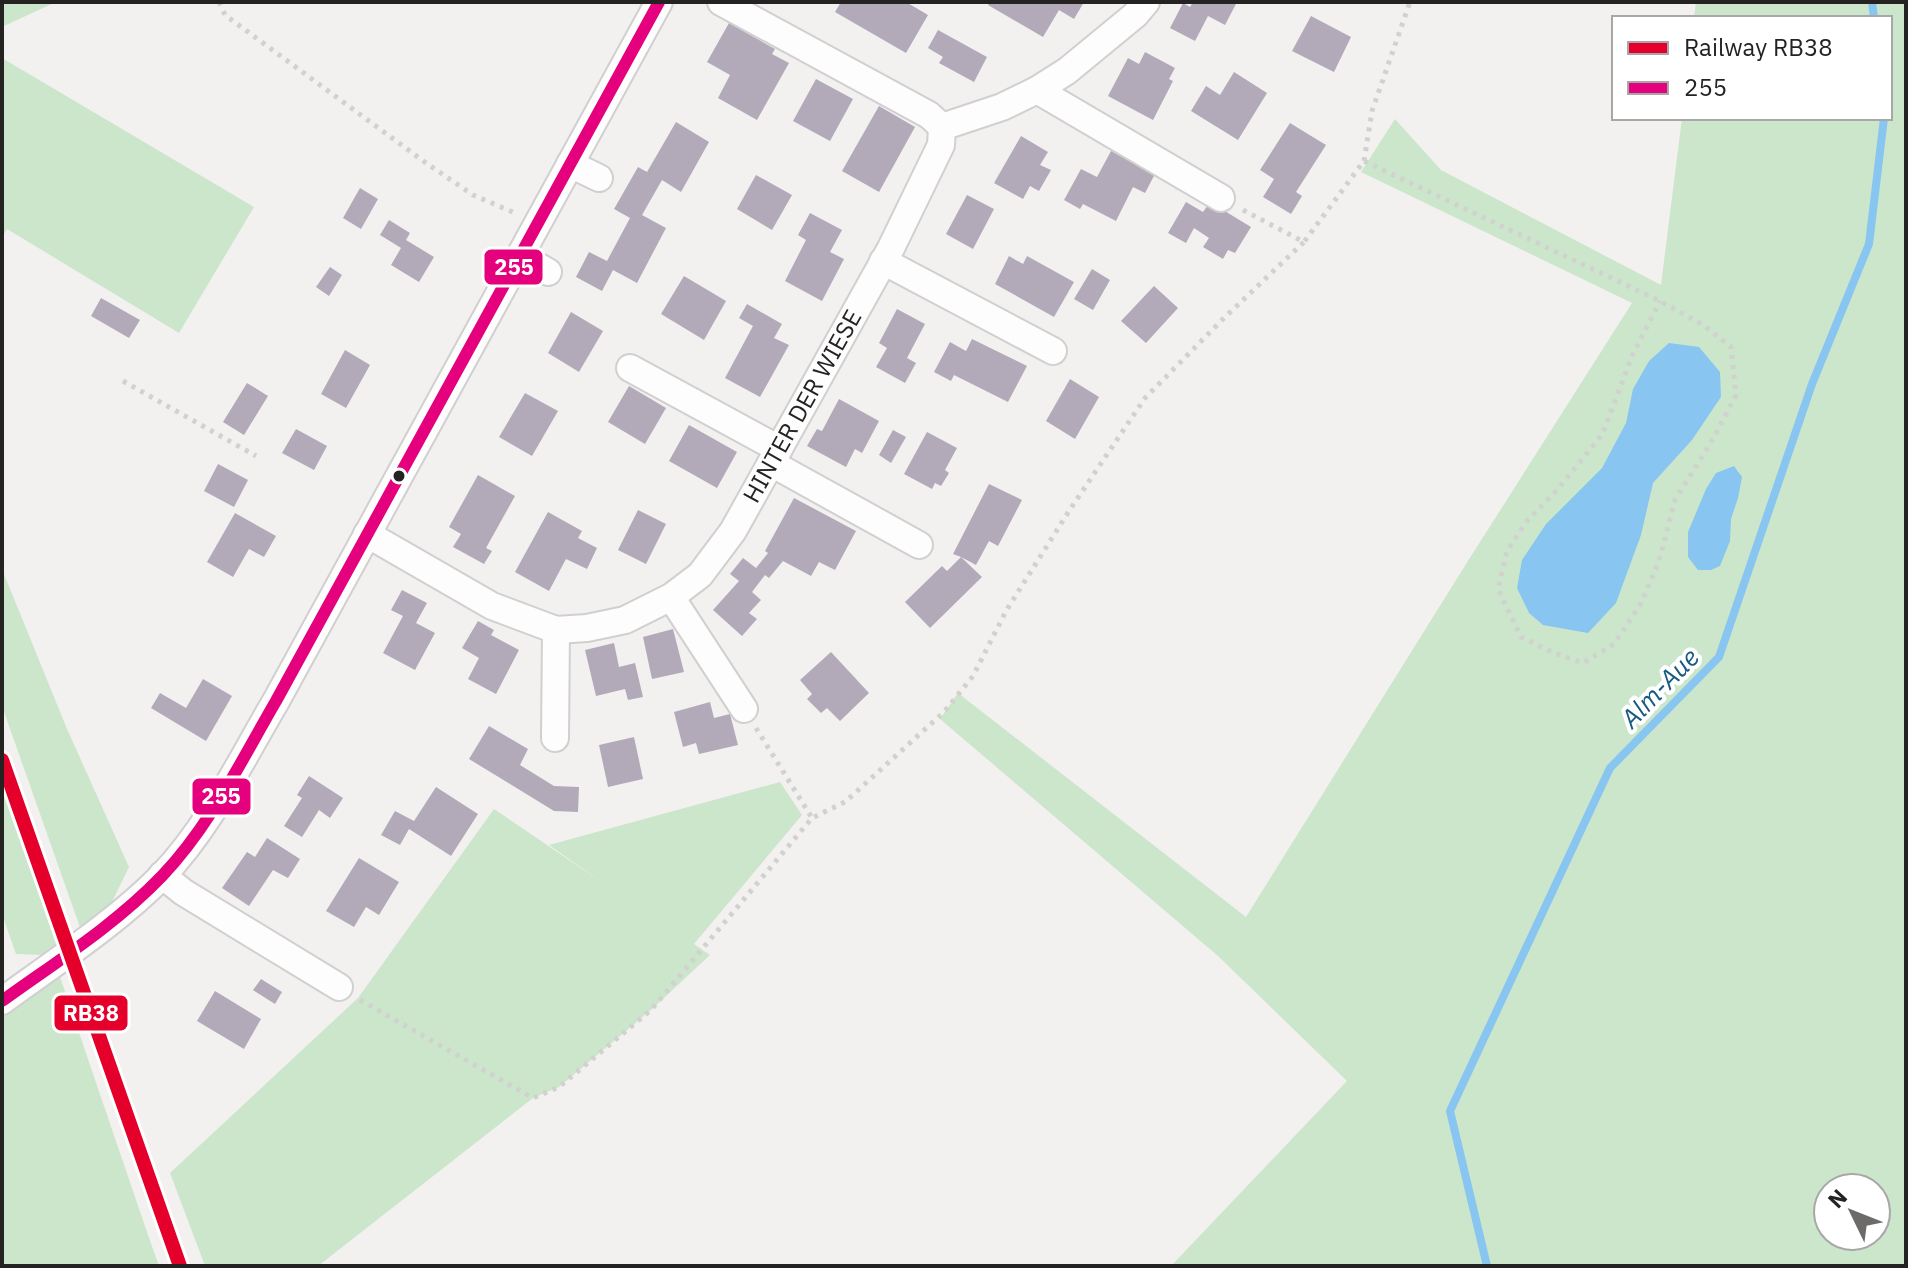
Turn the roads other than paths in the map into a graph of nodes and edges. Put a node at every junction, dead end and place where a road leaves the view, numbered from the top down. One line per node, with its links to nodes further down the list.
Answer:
1 (659, 2): 6 (street)
2 (721, 2): 5 (street)
3 (1146, 2): 4 (street)
4 (1037, 90): 5 (street); 8 (street)
5 (942, 127): 10 (street, HINTER DER WIESE)
6 (570, 164): 7 (street); 9 (street)
7 (599, 178)
8 (1221, 198)
9 (520, 256): 11 (street); 15 (street)
10 (883, 261): 12 (street); 14 (street, HINTER DER WIESE)
11 (548, 272)
12 (1053, 351)
13 (630, 368): 14 (street)
14 (775, 456): 16 (street); 17 (street, HINTER DER WIESE)
15 (367, 534): 18 (street, HINTER DER WIESE); 21 (street)
16 (919, 545)
17 (671, 597): 18 (street, HINTER DER WIESE); 19 (street)
18 (556, 630): 20 (street)
19 (744, 709)
20 (555, 738)
21 (162, 875): 22 (street); 23 (street)
22 (339, 987)
23 (2, 1001)

